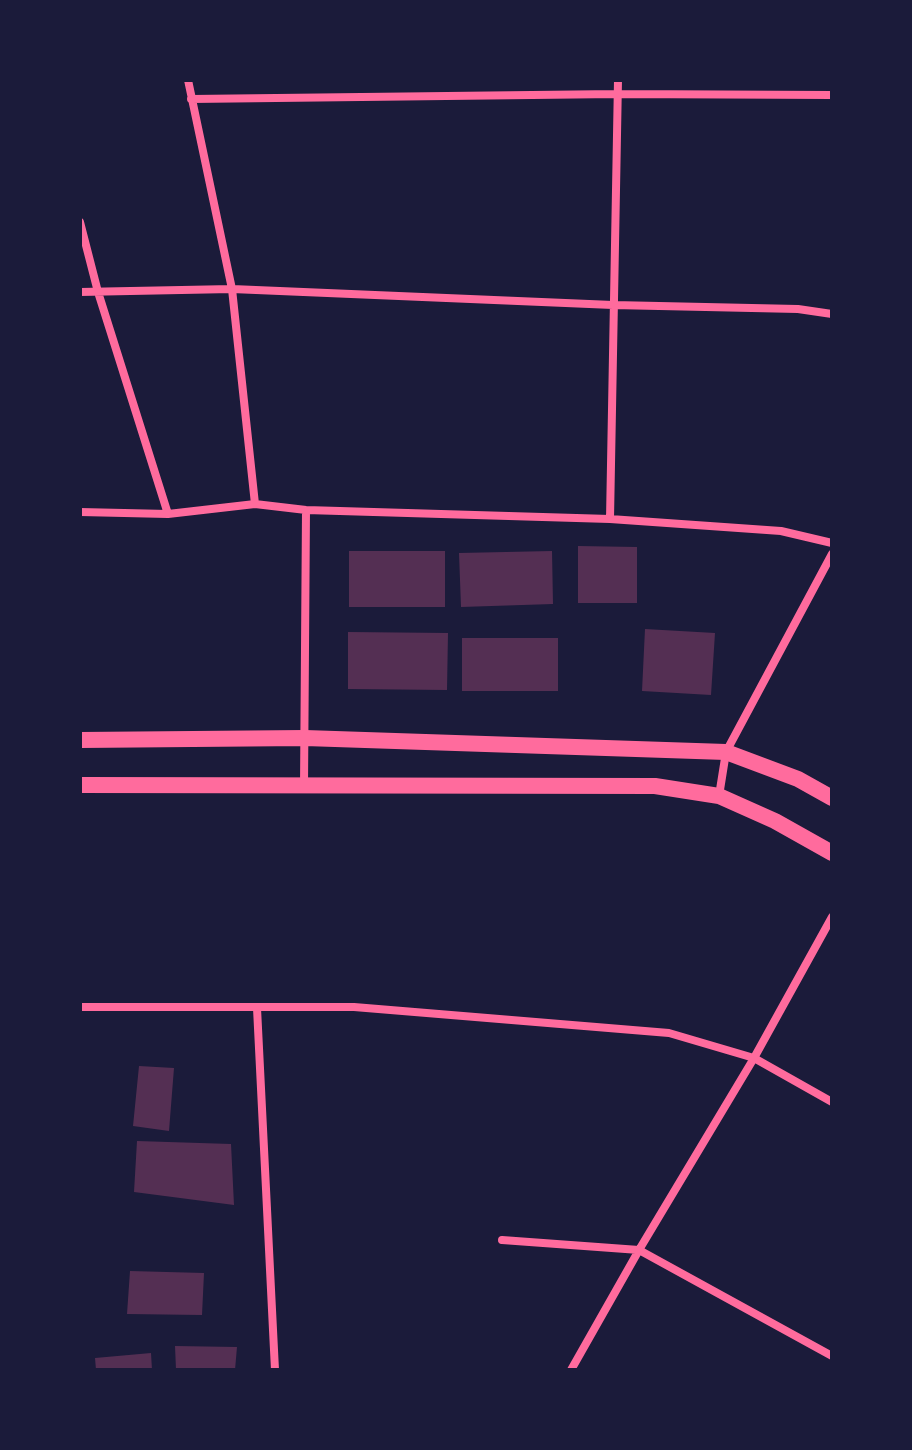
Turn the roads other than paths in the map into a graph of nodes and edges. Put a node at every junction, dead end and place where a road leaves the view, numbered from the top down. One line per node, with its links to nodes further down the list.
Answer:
1 (188, 80): 5 (street)
2 (618, 80): 3 (street)
3 (617, 94): 4 (street); 5 (street); 10 (street)
4 (832, 95)
5 (191, 99): 7 (street)
6 (80, 222): 9 (street)
7 (232, 289): 9 (street); 10 (street); 12 (street)
8 (80, 292): 9 (street)
9 (98, 292): 15 (street)
10 (613, 305): 11 (street); 16 (street)
11 (832, 314)
12 (255, 504): 13 (street); 15 (street)
13 (306, 510): 16 (street); 19 (street)
14 (80, 512): 15 (street)
15 (168, 514)
16 (610, 519): 17 (street)
17 (832, 543)
18 (832, 554): 21 (street)
19 (305, 738): 20 (main road); 21 (main road); 23 (street)
20 (80, 740)
21 (726, 752): 24 (street); 25 (main road)
22 (80, 785): 23 (main road)
23 (304, 786): 24 (main road)
24 (719, 796): 26 (main road)
25 (832, 798)
26 (832, 853)
27 (832, 917): 30 (street)
28 (80, 1007): 29 (street)
29 (257, 1008): 30 (street); 35 (street)
30 (754, 1058): 31 (street); 33 (street)
31 (832, 1102)
32 (502, 1240): 33 (street)
33 (639, 1250): 34 (street); 36 (street)
34 (832, 1356)
35 (275, 1370)
36 (571, 1370)

